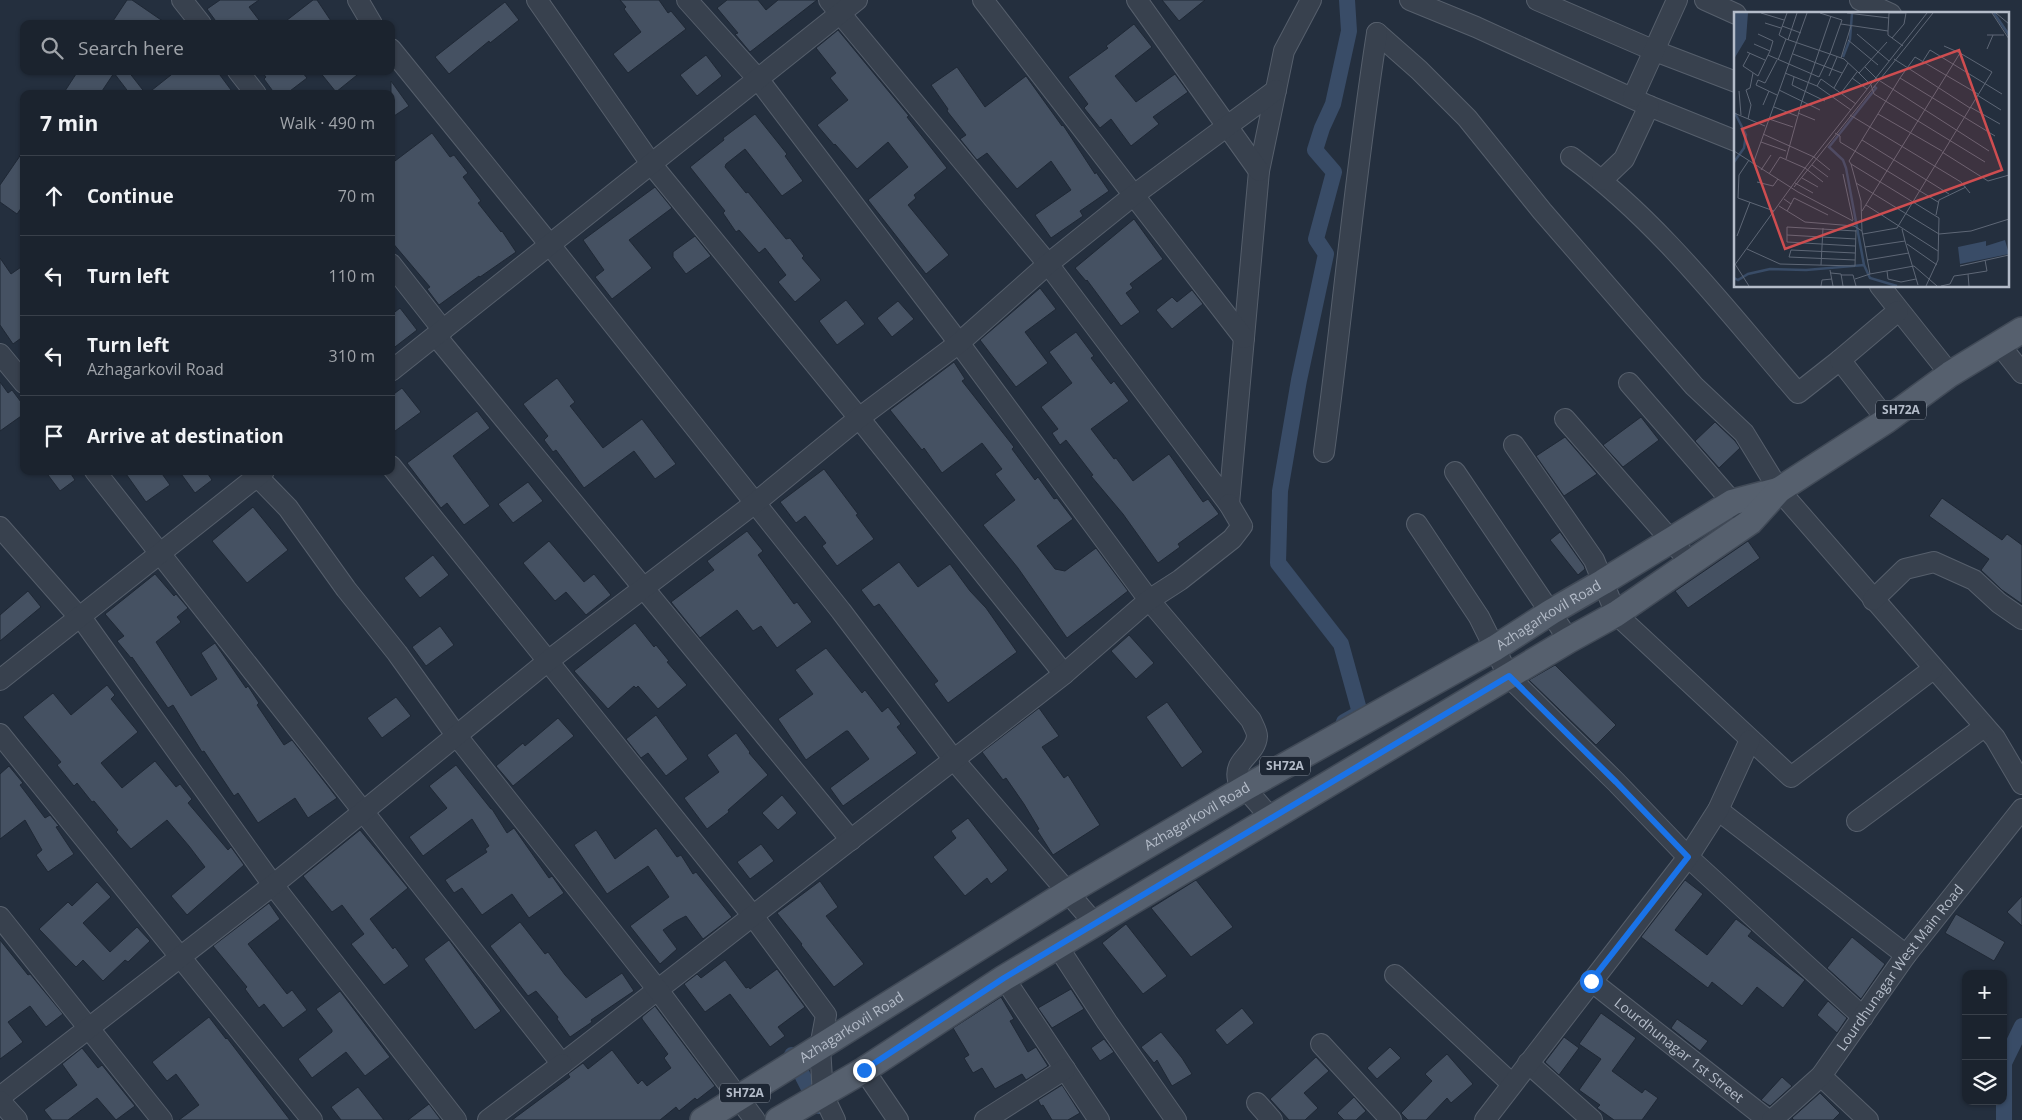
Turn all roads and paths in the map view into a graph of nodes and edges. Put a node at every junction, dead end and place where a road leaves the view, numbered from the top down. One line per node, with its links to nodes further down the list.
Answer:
1 (182, 0): 17 (street)
2 (358, 0): 18 (street)
3 (537, 0): 30 (street)
4 (687, 0): 22 (street)
5 (857, 0): 14 (street)
6 (983, 0): 33 (street)
7 (1138, 0): 27 (street)
8 (1311, 0): 25 (street)
9 (1410, 0): 26 (street)
10 (1536, 0): 19 (street)
11 (1677, 0): 19 (street)
12 (1704, 0): 16 (street)
13 (1860, 0): 15 (street)
14 (834, 7): 22 (street); 35 (street)
15 (1887, 12)
16 (1734, 13)
17 (198, 20)
18 (370, 20)
19 (1655, 50): 23 (street); 26 (street)
20 (395, 54): 34 (street)
21 (241, 75): 24 (street)
22 (758, 79): 30 (street); 42 (street)
23 (1734, 81)
24 (253, 90)
25 (1276, 90): 27 (street); 31 (street)
26 (1641, 101): 28 (street); 32 (street)
27 (1228, 125): 31 (street); 33 (street)
28 (1734, 140)
29 (1571, 157): 32 (street)
30 (652, 164): 34 (street); 51 (street)
31 (1259, 171): 41 (street)
32 (1602, 180): 45 (street)
33 (1134, 196): 35 (street); 41 (street)
34 (550, 245): 40 (street); 63 (street)
35 (1048, 264): 42 (street); 64 (street)
36 (395, 270): 40 (street)
37 (1881, 288): 38 (street)
38 (1898, 311): 45 (street); 48 (street)
39 (2022, 330): 43 (main road, Azhagarkovil Road / SH72A)
40 (439, 333): 46 (street); 72 (street)
41 (1244, 338): 64 (street)
42 (959, 343): 51 (street); 73 (street)
43 (2000, 344): 47 (street); 48 (main road, Azhagarkovil Road / SH72A)
44 (0, 354): 49 (street)
45 (1840, 360): 53 (street)
46 (395, 368)
47 (2022, 373)
48 (1950, 374): 53 (main road, Azhagarkovil Road / SH72A)
49 (20, 379)
50 (1629, 383): 62 (street)
51 (859, 418): 63 (street); 83 (street)
52 (1565, 419): 68 (street)
53 (1886, 420): 61 (main road, Azhagarkovil Road / SH72A)
54 (1514, 444): 71 (street)
55 (1324, 452): 61 (street)
56 (395, 471): 81 (street)
57 (1456, 472): 75 (street)
58 (98, 475): 69 (street)
59 (256, 475): 69 (street)
60 (260, 475): 90 (street)
61 (1779, 490): 62 (main road, Azhagarkovil Road / SH72A); 65 (main road, Azhagarkovil Road / SH72A); 74 (street)
62 (1732, 502): 65 (street); 68 (main road, Azhagarkovil Road / SH72A)
63 (755, 503): 72 (street); 92 (street)
64 (1229, 504): 73 (street)
65 (1750, 522): 70 (main road, Azhagarkovil Road / SH72A)
66 (1416, 524): 80 (street)
67 (0, 527): 77 (street)
68 (1671, 540): 70 (street); 71 (main road, Azhagarkovil Road / SH72A)
69 (160, 553): 77 (street); 97 (street)
70 (1690, 562): 76 (main road, Azhagarkovil Road / SH72A)
71 (1603, 582): 75 (main road, Azhagarkovil Road / SH72A); 76 (street)
72 (644, 589): 81 (street); 100 (street)
73 (1149, 600): 83 (street); 93 (street)
74 (1873, 600): 78 (street); 82 (street)
75 (1551, 612): 79 (street); 80 (main road, Azhagarkovil Road / SH72A)
76 (1616, 614): 79 (main road, Azhagarkovil Road / SH72A); 91 (street)
77 (80, 617): 85 (street); 102 (street)
78 (2022, 619)
79 (1570, 640): 84 (main road, Azhagarkovil Road / SH72A)
80 (1495, 648): 84 (street); 86 (main road, Azhagarkovil Road / SH72A)
81 (548, 661): 90 (street); 104 (street)
82 (1933, 669): 87 (street); 91 (street)
83 (1064, 674): 92 (street)
84 (1509, 676): 88 (main road, Azhagarkovil Road / SH72A); 101 (street)
85 (0, 680)
86 (1407, 698): 88 (main road); 93 (main road, Azhagarkovil Road / SH72A)
87 (1984, 727): 94 (street); 99 (street)
88 (1421, 729): 98 (main road, Azhagarkovil Road / SH72A)
89 (0, 734): 109 (street)
90 (456, 736): 97 (street); 113 (street)
91 (1750, 740): 96 (street)
92 (954, 760): 100 (street); 103 (street)
93 (1242, 784): 98 (street); 103 (main road, Azhagarkovil Road / SH72A)
94 (2022, 784)
95 (2022, 809): 108 (street, Lourdhunagar West Main Road)
96 (1718, 810): 101 (street); 108 (street)
97 (363, 811): 102 (street); 119 (street)
98 (1271, 818): 106 (main road, Azhagarkovil Road / SH72A)
99 (1857, 821)
100 (851, 840): 104 (street)
101 (1688, 857): 112 (street); 114 (street)
102 (273, 886): 109 (street); 132 (street)
103 (1065, 889): 106 (street); 117 (main road, Azhagarkovil Road / SH72A)
104 (753, 916): 113 (street); 117 (street)
105 (0, 917): 115 (street)
106 (1095, 924): 107 (main road, Azhagarkovil Road / SH72A)
107 (1058, 947): 111 (main road, Azhagarkovil Road / SH72A); 141 (street)
108 (1906, 955): 114 (street, Lourdhunagar West Main Road)
109 (180, 958): 115 (street); 131 (street)
110 (1395, 975): 123 (street)
111 (1004, 978): 120 (street); 121 (main road, Azhagarkovil Road / SH72A)
112 (1591, 981): 118 (street); 146 (street, Lourdhunagar 1st Street)
113 (658, 990): 119 (street); 125 (street)
114 (1863, 1017): 122 (street, Lourdhunagar West Main Road)
115 (88, 1028): 124 (street); 130 (street)
116 (1321, 1044): 143 (street)
117 (810, 1049): 125 (main road, Azhagarkovil Road / SH72A); 126 (street)
118 (1528, 1063): 123 (street); 145 (street)
119 (562, 1064): 133 (street)
120 (1065, 1069): 139 (street); 140 (street)
121 (864, 1070): 126 (main road, Azhagarkovil Road / SH72A); 138 (street)
122 (1821, 1076): 147 (street, Lourdhunagar West Main Road); 148 (street)
123 (1512, 1084): 144 (street)
124 (0, 1097)
125 (738, 1097): 134 (main road, Azhagarkovil Road / SH72A); 135 (street)
126 (816, 1098): 136 (main road, Azhagarkovil Road / SH72A); 137 (street)
127 (0, 1101): 129 (street)
128 (1257, 1103): 142 (street)
129 (17, 1120)
130 (162, 1120)
131 (312, 1120)
132 (456, 1120)
133 (488, 1120)
134 (703, 1120)
135 (754, 1120)
136 (778, 1120)
137 (835, 1120)
138 (898, 1120)
139 (985, 1120)
140 (1099, 1120)
141 (1176, 1120)
142 (1272, 1120)
143 (1391, 1120)
144 (1485, 1120)
145 (1592, 1120)
146 (1768, 1120)
147 (1772, 1120)
148 (1868, 1120)

